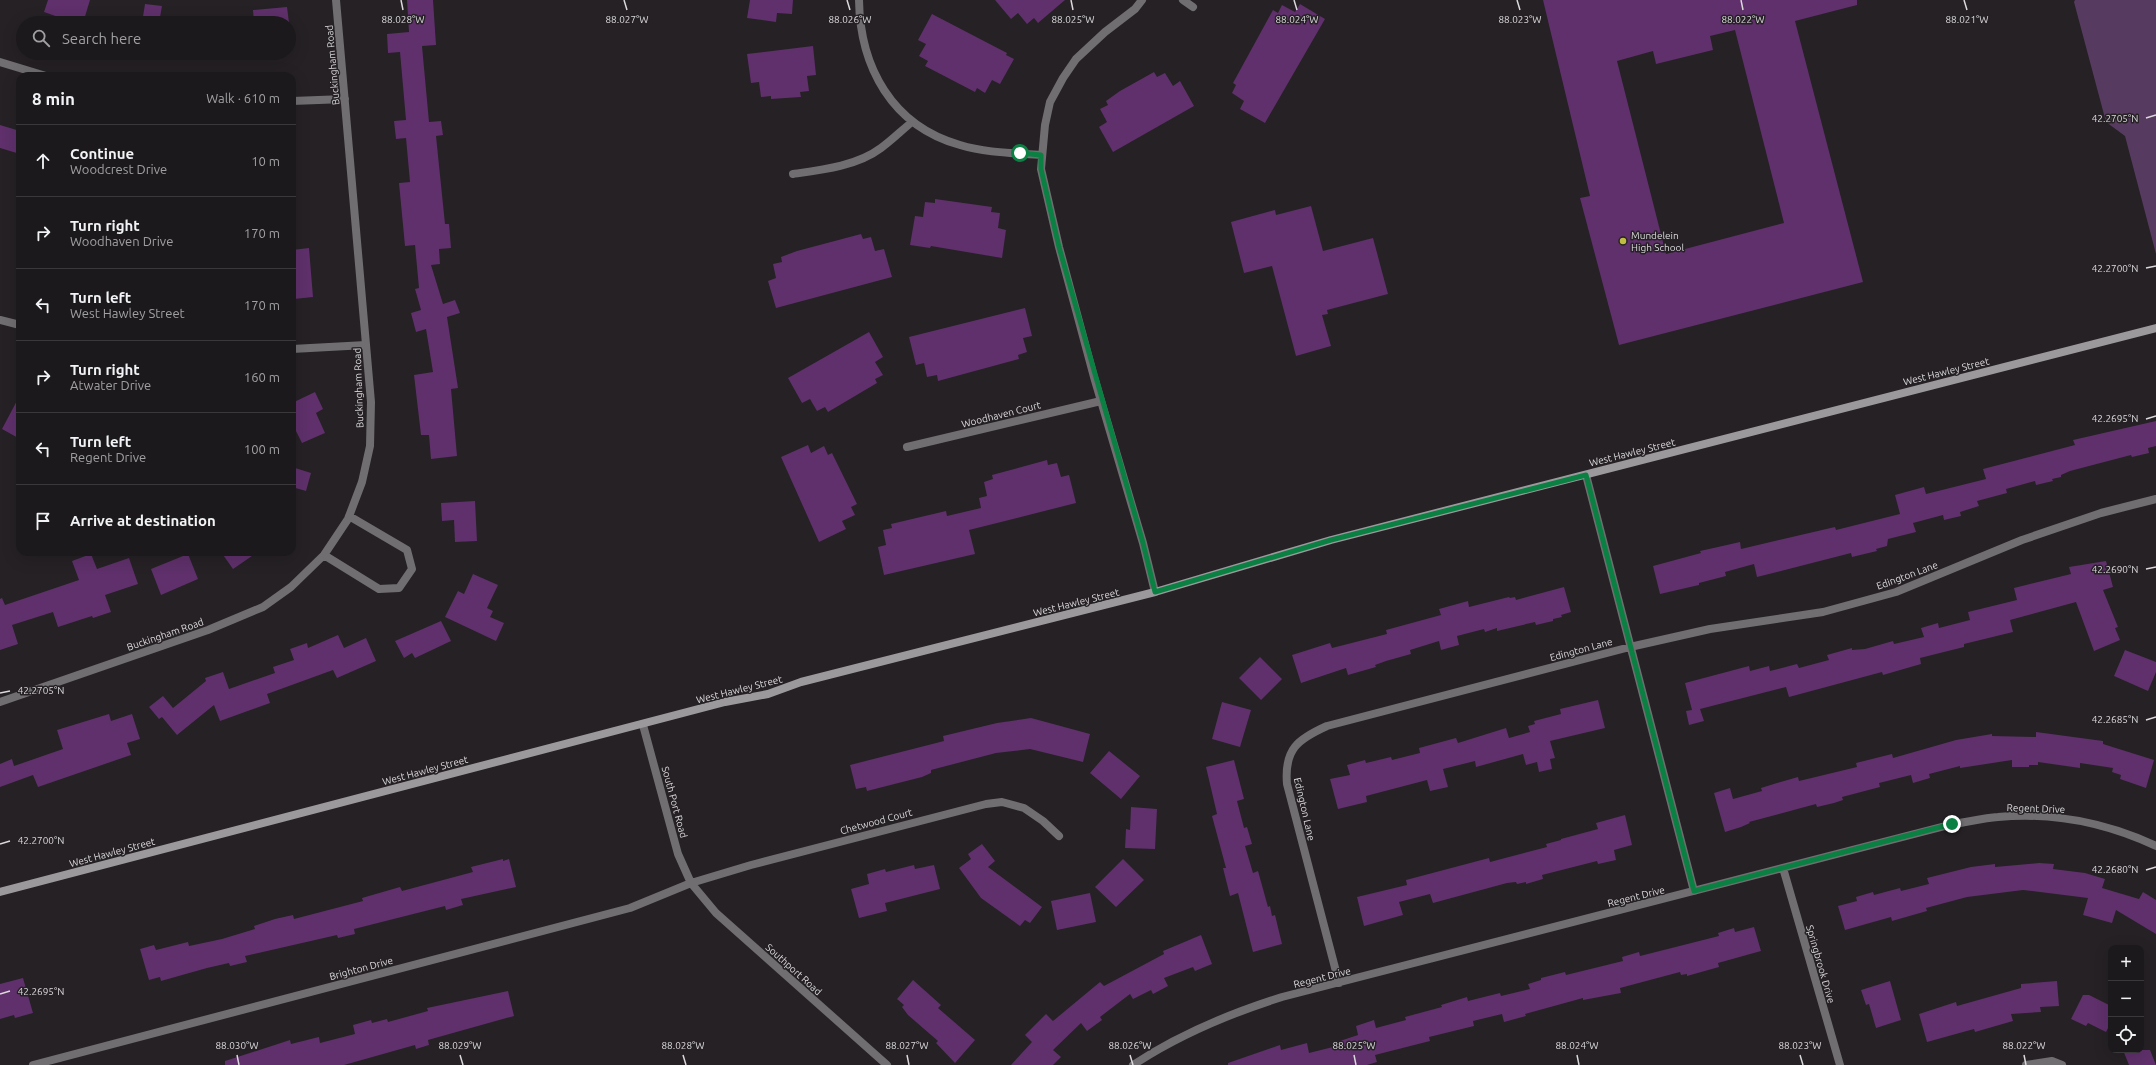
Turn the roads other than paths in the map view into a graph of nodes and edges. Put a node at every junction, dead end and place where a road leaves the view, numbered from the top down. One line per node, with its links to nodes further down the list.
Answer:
1 (336, 0): 8 (street, Buckingham Road)
2 (859, 0): 10 (street)
3 (1142, 0): 11 (street)
4 (1183, 0): 5 (street)
5 (1193, 7)
6 (0, 62): 7 (street)
7 (33, 72)
8 (345, 99): 9 (street); 16 (street, Buckingham Road)
9 (296, 101)
10 (912, 122): 11 (street); 12 (street)
11 (1041, 155): 18 (street)
12 (793, 174)
13 (0, 320): 14 (street)
14 (16, 324)
15 (2156, 328): 20 (street, West Hawley Street)
16 (366, 344): 17 (street); 22 (street, Buckingham Road)
17 (296, 349)
18 (1101, 401): 19 (street, Woodhaven Court); 24 (street)
19 (907, 447)
20 (1586, 475): 24 (street, West Hawley Street); 25 (street)
21 (2156, 499): 25 (street, Edington Lane)
22 (349, 516): 23 (street, Buckingham Road); 23 (street)
23 (324, 555): 26 (street, Buckingham Road)
24 (1155, 592): 27 (street, West Hawley Street)
25 (1630, 647): 32 (street); 34 (street, Edington Lane)
26 (0, 702)
27 (643, 725): 31 (street, South Port Road); 33 (street, West Hawley Street)
28 (1059, 836): 31 (street, Chetwood Court)
29 (2156, 846): 30 (street, Regent Drive)
30 (1784, 868): 32 (street, Regent Drive); 38 (street, Springbrook Drive)
31 (691, 883): 35 (street, Brighton Drive); 36 (street, Southport Road)
32 (1694, 891): 34 (street, Regent Drive)
33 (0, 892)
34 (1339, 983): 37 (street, Regent Drive)
35 (32, 1065)
36 (887, 1065)
37 (1133, 1065)
38 (1840, 1065)
39 (2026, 1065): 40 (street)
40 (2062, 1065)

